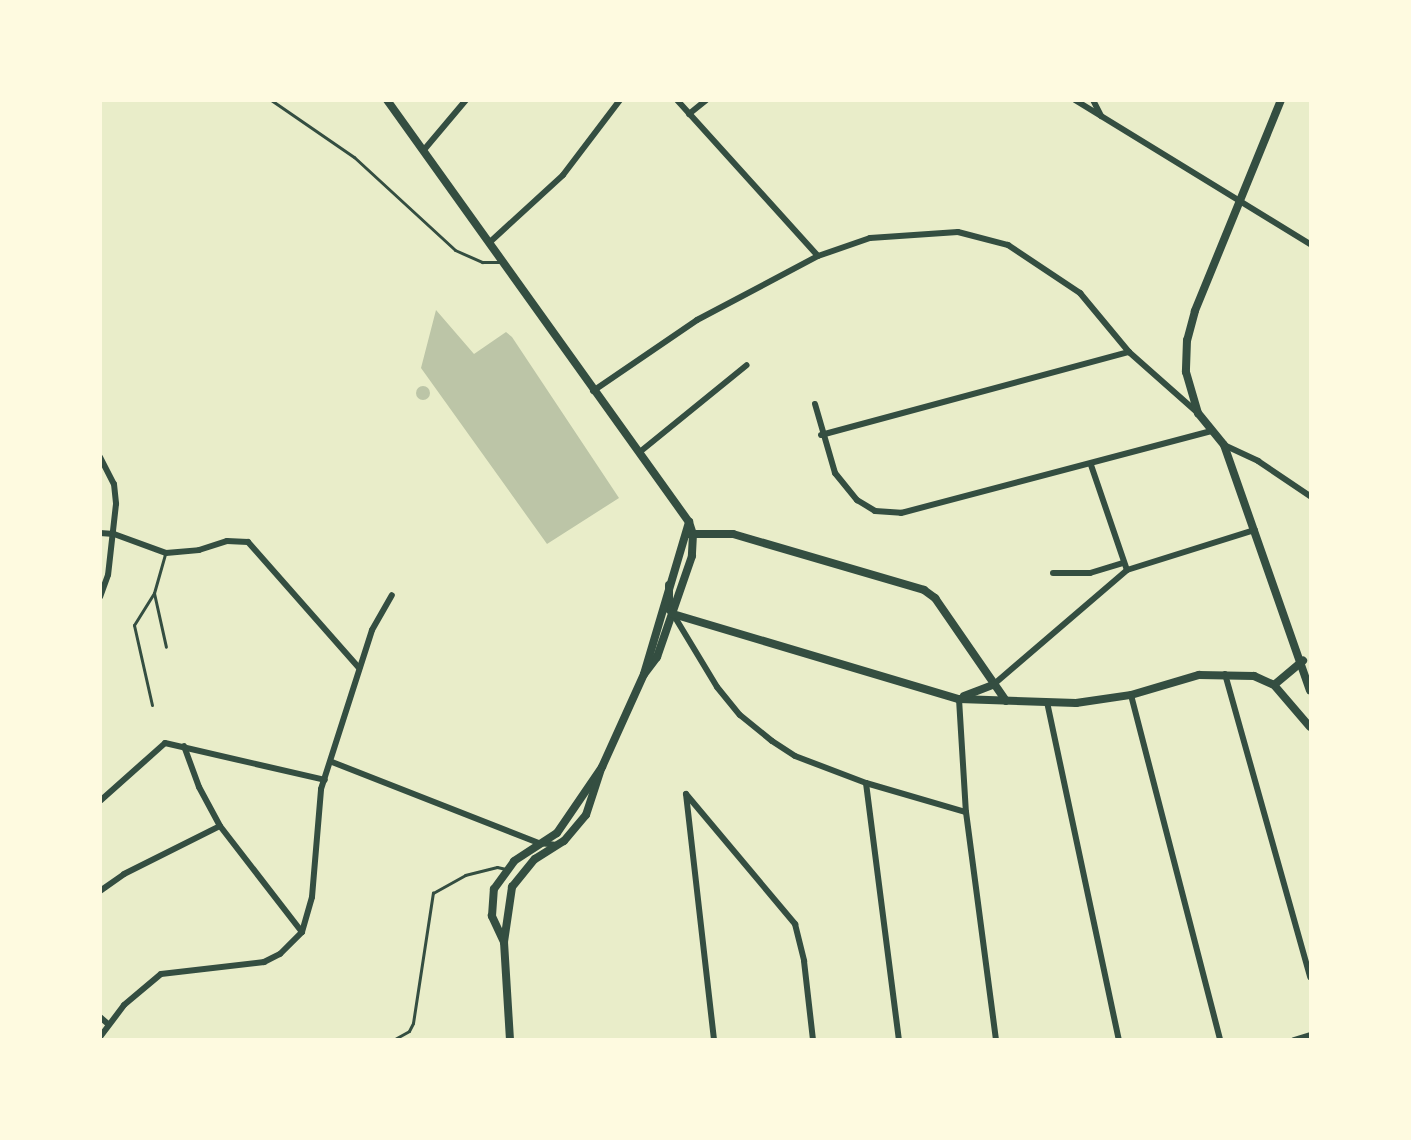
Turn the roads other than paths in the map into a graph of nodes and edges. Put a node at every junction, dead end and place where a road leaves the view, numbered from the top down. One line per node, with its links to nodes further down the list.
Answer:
1 (271, 100): 17 (lane)
2 (387, 100): 12 (street)
3 (466, 100): 12 (street)
4 (620, 100): 14 (street)
5 (677, 100): 10 (street)
6 (706, 100): 10 (street)
7 (1075, 100): 11 (street)
8 (1093, 100): 11 (street)
9 (1281, 100): 13 (street)
10 (689, 114): 16 (street)
11 (1102, 117): 13 (street)
12 (423, 151): 14 (street)
13 (1239, 201): 15 (street); 22 (street)
14 (490, 242): 17 (street)
15 (1311, 244)
16 (818, 256): 18 (street); 20 (street)
17 (504, 262): 20 (street)
18 (1129, 352): 22 (street); 24 (street)
19 (747, 365): 26 (street)
20 (593, 391): 26 (street)
21 (815, 404): 24 (street)
22 (1198, 414): 23 (street)
23 (1211, 431): 25 (street); 28 (street)
24 (821, 435): 28 (street)
25 (1224, 445): 29 (street); 30 (street)
26 (641, 451): 33 (street)
27 (100, 457): 32 (street)
28 (1092, 465): 35 (street)
29 (1311, 496)
30 (1255, 530): 36 (street); 44 (street)
31 (100, 533): 32 (street)
32 (114, 534): 34 (street); 41 (street)
33 (689, 534): 38 (street); 42 (street); 48 (street)
34 (166, 553): 39 (lane); 45 (street)
35 (1123, 563): 36 (street); 37 (street)
36 (1127, 570): 48 (street)
37 (1053, 573)
38 (669, 585): 42 (street); 46 (street)
39 (154, 593): 43 (lane); 56 (lane)
40 (392, 595): 45 (street)
41 (100, 597)
42 (673, 614): 46 (street); 52 (street); 62 (street)
43 (166, 647)
44 (1302, 661): 49 (street); 50 (street)
45 (359, 668): 59 (street)
46 (644, 674): 60 (street)
47 (1225, 674): 49 (street); 51 (street); 72 (street)
48 (993, 685): 52 (street); 54 (street)
49 (1274, 685): 57 (street)
50 (1311, 690)
51 (1131, 695): 55 (street); 84 (street)
52 (949, 696): 53 (street)
53 (959, 699): 54 (street); 64 (street)
54 (1006, 701): 55 (street)
55 (1047, 702): 83 (street)
56 (152, 705)
57 (1311, 727)
58 (184, 746): 61 (street); 63 (street); 65 (street)
59 (332, 762): 61 (street); 66 (street)
60 (602, 767): 66 (street); 67 (street)
61 (325, 780): 70 (street)
62 (866, 783): 64 (street); 81 (street)
63 (100, 801)
64 (966, 812): 82 (street)
65 (220, 826): 69 (street); 70 (street)
66 (539, 843): 67 (street); 68 (street)
67 (558, 845): 71 (street)
68 (507, 869): 71 (street); 77 (lane)
69 (100, 891)
70 (302, 932): 74 (street)
71 (504, 942): 78 (street)
72 (1311, 977)
73 (100, 1017): 74 (street)
74 (108, 1024): 76 (street)
75 (1311, 1035): 85 (street)
76 (100, 1037)
77 (393, 1040)
78 (510, 1040)
79 (714, 1040): 80 (street)
80 (813, 1040)
81 (899, 1040)
82 (996, 1040)
83 (1119, 1040)
84 (1220, 1040)
85 (1294, 1040)

